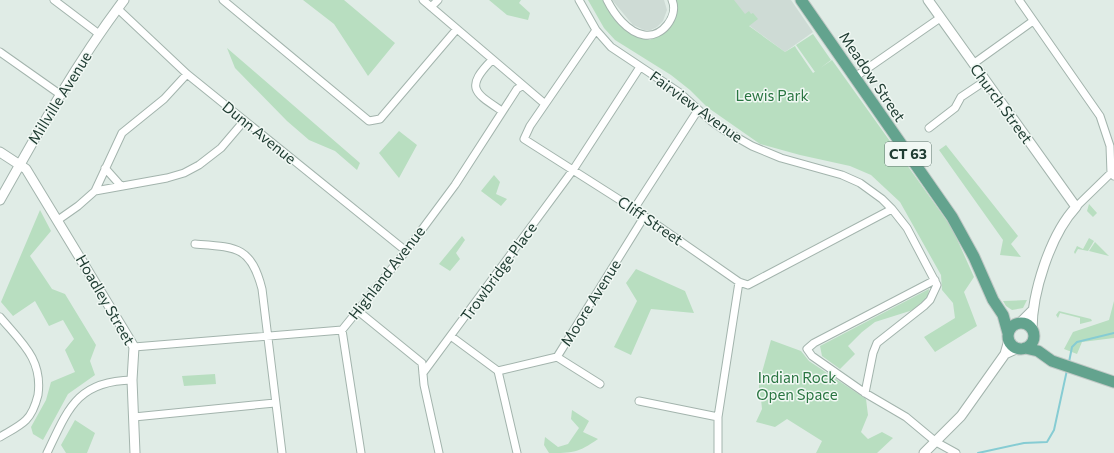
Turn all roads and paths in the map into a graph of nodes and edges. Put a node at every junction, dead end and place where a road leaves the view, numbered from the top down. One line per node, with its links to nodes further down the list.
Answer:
1 (54, 0): 18 (street)
2 (124, 0): 13 (street, Millville Avenue)
3 (223, 0): 16 (street)
4 (423, 0): 12 (street)
5 (438, 0): 12 (street)
6 (578, 0): 17 (street, Fairview Avenue)
7 (607, 0): 8 (street)
8 (672, 0)
9 (801, 0): 24 (main road, Meadow Street / CT 63)
10 (928, 0): 14 (street, Church Street)
11 (1019, 0): 15 (street)
12 (432, 7): 16 (street)
13 (118, 9): 18 (street, Millville Avenue); 23 (street, Dunn Avenue)
14 (940, 18): 21 (street, Church Street); 24 (street)
15 (1033, 21): 21 (street); 37 (street)
16 (456, 30): 20 (street)
17 (596, 30): 22 (street, Fairview Avenue); 28 (street, Cliff Street)
18 (100, 34): 27 (street, Millville Avenue)
19 (0, 52): 27 (street)
20 (492, 60): 26 (street); 30 (street)
21 (973, 64): 25 (street, Church Street)
22 (640, 66): 29 (street, Fairview Avenue); 36 (street, Trowbridge Place)
23 (187, 74): 31 (street, Dunn Avenue); 35 (street)
24 (855, 77): 52 (main road, Meadow Street / CT 63)
25 (985, 81): 32 (street); 41 (street, Church Street)
26 (522, 86): 28 (street); 30 (street, Highland Avenue)
27 (61, 95): 34 (street, Millville Avenue)
28 (545, 104): 36 (street, Cliff Street)
29 (698, 110): 42 (street); 43 (street, Fairview Avenue)
30 (502, 111): 47 (street, Highland Avenue)
31 (244, 121): 38 (street); 47 (street, Dunn Avenue)
32 (929, 128)
33 (0, 152): 34 (street, Hoadley Street)
34 (18, 165): 40 (street, Millville Avenue); 45 (street, Hoadley Street)
35 (105, 168): 38 (street); 39 (street)
36 (573, 170): 42 (street, Cliff Street); 59 (street, Trowbridge Place)
37 (1113, 173): 41 (street)
38 (121, 186): 39 (street)
39 (95, 192): 45 (street)
40 (0, 200)
41 (1076, 207): 51 (street)
42 (634, 209): 44 (street, Cliff Street)
43 (892, 209): 48 (street, Fairview Avenue); 49 (street)
44 (644, 217): 49 (street, Cliff Street); 64 (street, Moore Avenue)
45 (58, 220): 60 (street, Hoadley Street)
46 (195, 244): 58 (street)
47 (406, 251): 50 (street, Highland Avenue)
48 (935, 280): 70 (street); 70 (street)
49 (739, 282): 74 (street)
50 (358, 311): 55 (street, Highland Avenue); 66 (street)
51 (1032, 311): 54 (street); 56 (street)
52 (1003, 315): 54 (main road, Meadow Street / CT 63); 57 (main road, Meadow Street / CT 63)
53 (0, 317): 75 (street)
54 (1018, 323): 56 (main road, CT 63); 57 (main road)
55 (342, 330): 58 (street, Highland Avenue); 80 (street)
56 (1033, 334): 61 (main road); 62 (main road)
57 (1009, 336): 61 (main road); 63 (street)
58 (267, 337): 60 (street, Highland Avenue); 72 (street)
59 (452, 337): 65 (street); 66 (street, Trowbridge Place)
60 (134, 347): 67 (street, Hoadley Street)
61 (1021, 348): 62 (main road); 63 (street)
62 (1038, 351): 68 (main road)
63 (1004, 354): 76 (street)
64 (557, 357): 65 (street, Moore Avenue); 69 (street)
65 (498, 371): 82 (street)
66 (423, 373): 81 (street)
67 (132, 380): 73 (street, Hoadley Street); 77 (street)
68 (1114, 382)
69 (600, 384)
70 (865, 393): 76 (street)
71 (639, 401): 74 (street)
72 (275, 403): 73 (street); 79 (street)
73 (134, 417): 78 (street, Hoadley Street)
74 (718, 417): 83 (street)
75 (0, 437)
76 (936, 442): 84 (street); 85 (street)
77 (47, 453)
78 (135, 453)
79 (282, 453)
80 (361, 453)
81 (439, 453)
82 (517, 453)
83 (718, 453)
84 (924, 453)
85 (956, 453)

